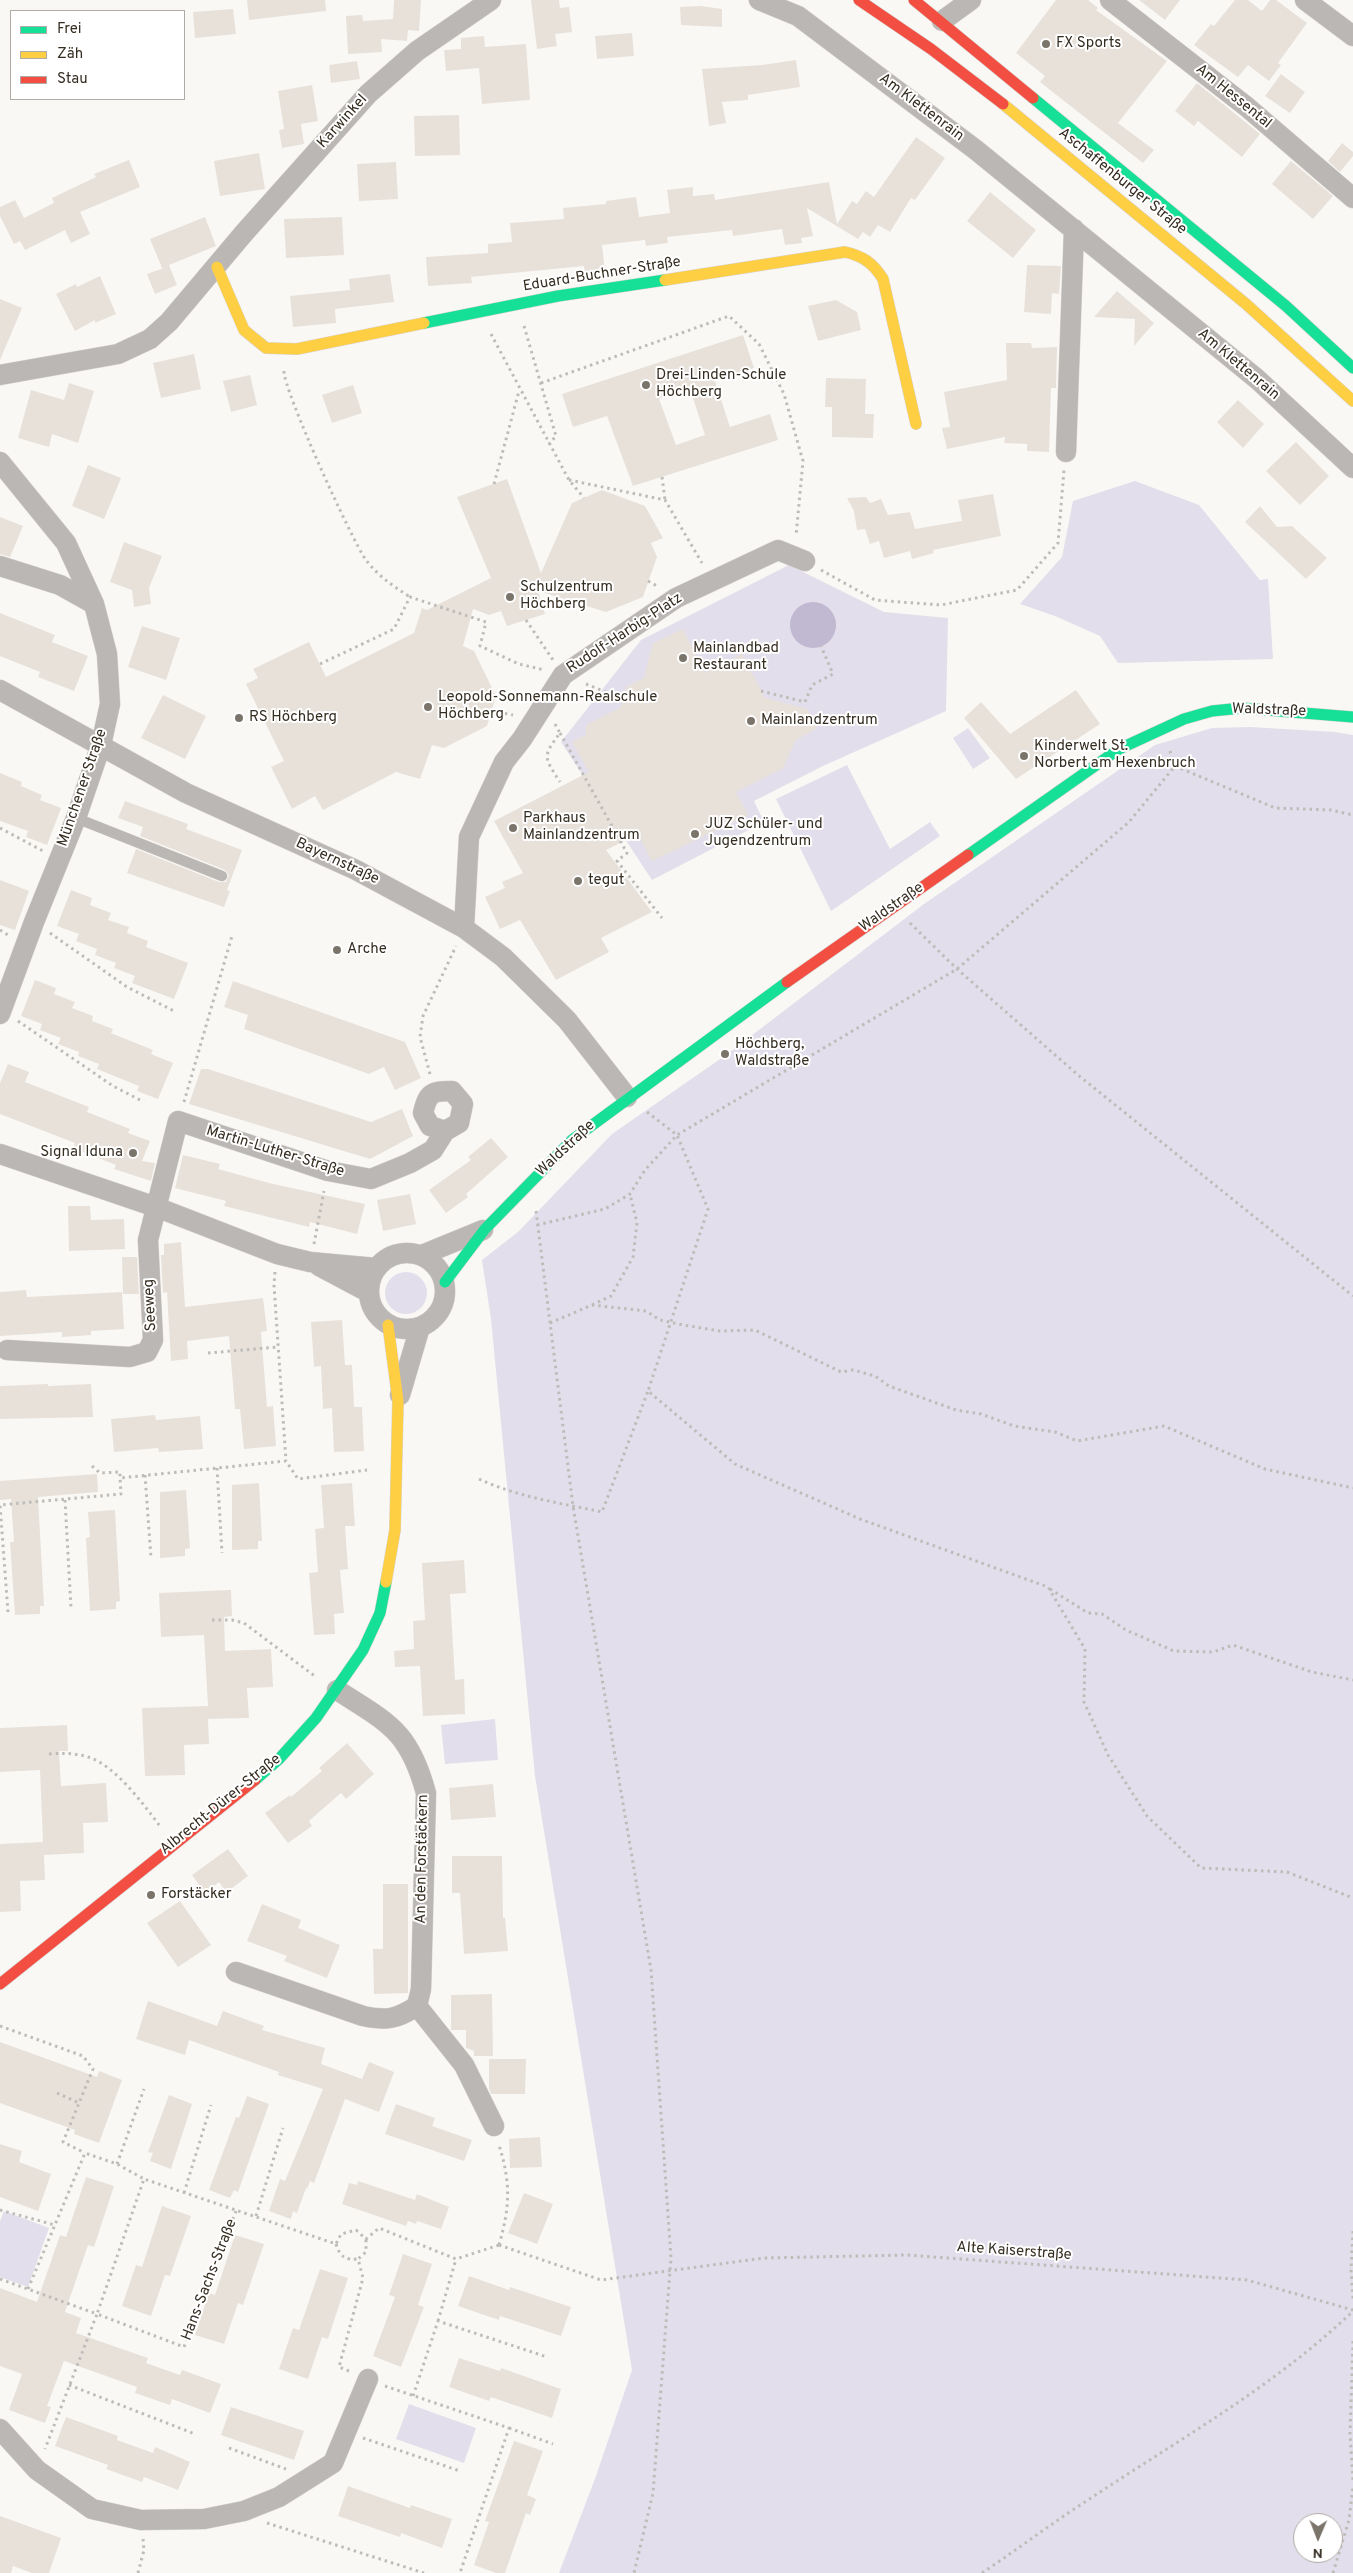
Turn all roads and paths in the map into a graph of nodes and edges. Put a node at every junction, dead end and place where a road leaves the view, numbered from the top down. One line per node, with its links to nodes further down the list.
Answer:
1 (491, 0): 12 (street, Karwinkel)
2 (759, 0): 11 (street, Am Klettenrain)
3 (860, 0): 20 (street, Aschaffenburger Straße)
4 (914, 0): 8 (street, Aschaffenburger Straße)
5 (971, 0): 8 (street)
6 (1110, 0): 10 (street, Am Hessental)
7 (1305, 0): 9 (street)
8 (942, 21): 16 (street, Aschaffenburger Straße)
9 (1353, 36)
10 (1353, 198)
11 (1074, 229): 23 (street); 25 (street, Am Klettenrain)
12 (217, 267): 15 (street, Eduard-Buchner-Straße); 17 (street, Karwinkel)
13 (517, 304): 14 (street, Eduard-Buchner-Straße); 18 (path); 21 (street, Eduard-Buchner-Straße)
14 (480, 311): 15 (street, Eduard-Buchner-Straße); 19 (path)
15 (297, 349): 34 (path)
16 (1353, 368)
17 (0, 375)
18 (541, 383): 22 (path); 31 (path)
19 (520, 391): 22 (path); 28 (path)
20 (1353, 401)
21 (916, 424)
22 (549, 444): 27 (path)
23 (1066, 452): 31 (path)
24 (0, 462): 35 (street, Münchener Straße)
25 (1353, 468)
26 (662, 477): 30 (path)
27 (569, 480): 29 (path); 30 (path)
28 (494, 484)
29 (584, 498)
30 (665, 500): 33 (path)
31 (800, 559): 33 (street, Rudolf-Harbig-Platz)
32 (0, 566): 35 (street)
33 (712, 581): 40 (street, Rudolf-Harbig-Platz)
34 (410, 597): 38 (path); 39 (path)
35 (94, 604): 48 (street, Münchener Straße)
36 (526, 620): 40 (path)
37 (821, 646): 42 (path)
38 (320, 664)
39 (519, 664)
40 (563, 674): 43 (path); 44 (street, Rudolf-Harbig-Platz)
41 (0, 690): 48 (street, Bayernstraße)
42 (761, 691)
43 (623, 699)
44 (543, 704): 47 (path); 59 (street, Rudolf-Harbig-Platz)
45 (1353, 717): 46 (street, Waldstraße)
46 (1163, 726): 49 (path); 56 (street, Waldstraße)
47 (560, 733): 50 (path); 57 (path)
48 (101, 745): 52 (street, Münchener Straße); 59 (street, Bayernstraße)
49 (1175, 766): 51 (path); 61 (path)
50 (560, 782)
51 (1353, 815)
52 (76, 818): 54 (street, Münchener Straße); 55 (lane)
53 (0, 828): 54 (path)
54 (58, 859): 58 (street, Münchener Straße)
55 (222, 876)
56 (896, 905): 61 (path); 65 (street, Waldstraße)
57 (662, 918)
58 (34, 922): 62 (path); 63 (street, Münchener Straße)
59 (464, 928): 64 (path); 65 (street, Bayernstraße)
60 (232, 936): 67 (path)
61 (957, 969): 69 (path); 83 (path)
62 (174, 1011)
63 (1, 1012): 66 (path)
64 (435, 1091): 68 (street); 68 (street, Martin-Luther-Straße)
65 (627, 1097): 69 (path); 72 (street, Waldstraße)
66 (142, 1100)
67 (178, 1122): 71 (street, Martin-Luther-Straße); 74 (street)
68 (445, 1131): 71 (street, Martin-Luther-Straße)
69 (677, 1135): 73 (path); 85 (path)
70 (0, 1154): 74 (street)
71 (328, 1171): 78 (path)
72 (532, 1181): 75 (path); 76 (street, Waldstraße)
73 (630, 1194): 75 (path); 84 (path)
74 (156, 1207): 78 (street); 90 (street, Seeweg)
75 (537, 1225): 86 (path)
76 (485, 1229): 77 (street, Waldstraße); 80 (street, Waldstraße)
77 (422, 1255): 79 (street); 80 (street)
78 (310, 1262): 79 (street); 82 (street)
79 (376, 1268): 82 (street)
80 (445, 1282): 88 (street)
81 (274, 1285): 89 (path)
82 (368, 1292): 87 (street)
83 (1353, 1296)
84 (592, 1305): 85 (path); 86 (path)
85 (671, 1322): 92 (path); 101 (path)
86 (550, 1323): 103 (path)
87 (388, 1325): 88 (street); 93 (street, Albrecht-Dürer-Straße)
88 (420, 1327): 93 (street, Albrecht-Dürer-Straße)
89 (278, 1347): 91 (path); 94 (path)
90 (7, 1350)
91 (208, 1353)
92 (648, 1390): 103 (path); 106 (path)
93 (398, 1401): 111 (street, Albrecht-Dürer-Straße)
94 (286, 1461): 96 (path); 97 (path)
95 (92, 1466): 99 (path)
96 (217, 1468): 98 (path); 104 (path)
97 (367, 1470)
98 (146, 1475): 99 (path); 105 (path)
99 (120, 1478): 102 (path)
100 (479, 1479): 103 (path)
101 (1353, 1488)
102 (65, 1500): 107 (path); 108 (path)
103 (573, 1506): 139 (path)
104 (222, 1553)
105 (151, 1558)
106 (1048, 1587): 110 (path); 114 (path)
107 (71, 1608)
108 (8, 1612)
109 (212, 1620): 111 (path)
110 (1353, 1680)
111 (336, 1691): 113 (street, Albrecht-Dürer-Straße); 117 (street, An den Forstäckern)
112 (49, 1754): 113 (path)
113 (174, 1844): 116 (street, Albrecht-Dürer-Straße)
114 (1353, 1898)
115 (236, 1972): 117 (street)
116 (1, 1981)
117 (417, 2006): 123 (street)
118 (0, 2026): 121 (path, Hans-Sachs-Straße)
119 (144, 2089): 126 (path)
120 (57, 2093): 121 (path)
121 (79, 2103): 125 (path, Hans-Sachs-Straße)
122 (211, 2105): 128 (path)
123 (494, 2126): 136 (path)
124 (283, 2128): 131 (path, Hans-Sachs-Straße)
125 (85, 2153): 126 (path, Hans-Sachs-Straße); 132 (path)
126 (117, 2164): 127 (path, Hans-Sachs-Straße)
127 (144, 2179): 128 (path, Hans-Sachs-Straße); 144 (path)
128 (184, 2193): 130 (path, Hans-Sachs-Straße)
129 (0, 2210): 132 (path)
130 (236, 2210): 131 (path, Hans-Sachs-Straße); 144 (path, Hans-Sachs-Straße)
131 (256, 2216): 135 (path, Hans-Sachs-Straße)
132 (55, 2225): 141 (path)
133 (1353, 2231): 142 (path)
134 (366, 2238): 135 (path); 137 (path); 138 (path)
135 (336, 2244): 137 (path, Hans-Sachs-Straße)
136 (499, 2245): 138 (path); 139 (path, Alte Kaiserstraße)
137 (358, 2259): 148 (path)
138 (456, 2259): 145 (path)
139 (670, 2270): 143 (path, Alte Kaiserstraße); 167 (path)
140 (0, 2279): 141 (path, Hans-Sachs-Straße)
141 (28, 2289): 144 (path, Hans-Sachs-Straße)
142 (1353, 2299)
143 (1353, 2310): 168 (path)
144 (97, 2314): 149 (path)
145 (438, 2321): 147 (path); 150 (path)
146 (1353, 2341): 160 (path)
147 (547, 2356)
148 (368, 2379): 150 (path); 153 (street)
149 (69, 2385): 154 (path); 157 (path)
150 (413, 2396): 151 (path)
151 (509, 2428): 155 (path); 166 (path)
152 (0, 2429): 157 (street)
153 (346, 2432): 158 (path); 159 (street)
154 (196, 2434)
155 (553, 2444)
156 (230, 2448): 159 (path)
157 (37, 2470): 163 (street)
158 (460, 2472)
159 (310, 2478): 162 (street)
160 (1353, 2480)
161 (1353, 2487): 169 (path)
162 (244, 2511): 163 (street); 165 (path)
163 (141, 2520): 164 (path)
164 (138, 2573)
165 (424, 2573)
166 (460, 2573)
167 (634, 2573)
168 (982, 2573)
169 (1333, 2573)

